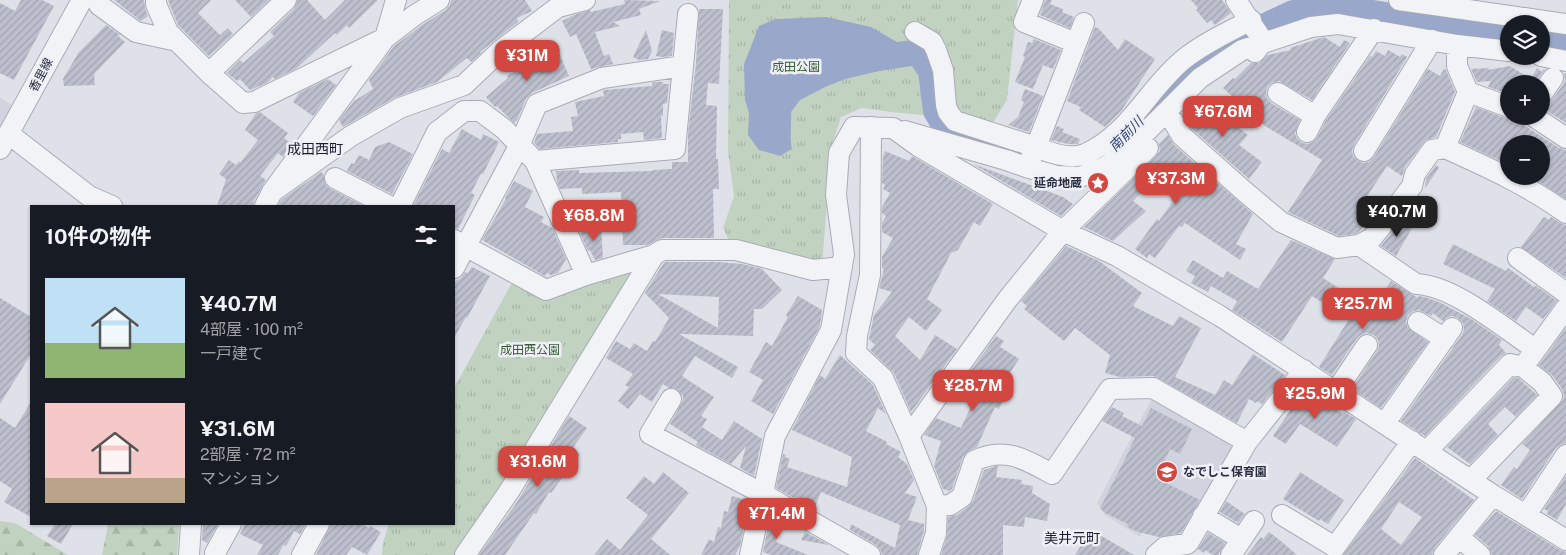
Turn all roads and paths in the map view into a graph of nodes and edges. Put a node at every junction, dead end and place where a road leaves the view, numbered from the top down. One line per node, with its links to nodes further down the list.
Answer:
1 (156, 0): 19 (street)
2 (286, 0): 27 (street)
3 (396, 0): 17 (street)
4 (439, 0): 17 (street)
5 (585, 0): 47 (street)
6 (1033, 0): 21 (street)
7 (1236, 0): 12 (street)
8 (1399, 0): 10 (street)
9 (93, 1): 19 (street); 40 (street, 香里線)
10 (1436, 3): 14 (street)
11 (688, 14): 26 (street)
12 (1250, 20): 20 (street); 30 (street)
13 (1084, 23): 21 (street)
14 (1566, 24)
15 (1374, 29): 18 (street); 20 (street); 32 (street)
16 (915, 32): 44 (street)
17 (385, 38): 27 (street); 47 (street)
18 (1432, 40): 22 (street); 43 (street)
19 (177, 41): 27 (street)
20 (1263, 41): 33 (street); 35 (street)
21 (1076, 43): 44 (street)
22 (1457, 45): 23 (street); 31 (street)
23 (1500, 49)
24 (1550, 58): 25 (street)
25 (1566, 61)
26 (683, 66): 41 (street); 45 (street)
27 (209, 74)
28 (1553, 78): 29 (street)
29 (1550, 82)
30 (1162, 83): 33 (street); 44 (street)
31 (1468, 92): 34 (street); 42 (street)
32 (1278, 93)
33 (1181, 97): 44 (street)
34 (1500, 104)
35 (1173, 122): 52 (street); 54 (street)
36 (1546, 125): 39 (street)
37 (871, 127): 38 (street); 58 (street); 70 (street)
38 (893, 128): 44 (street); 52 (street)
39 (1566, 138)
40 (5, 142): 48 (street)
41 (519, 146): 45 (street); 50 (street); 53 (street)
42 (1445, 148): 51 (street); 54 (street)
43 (1364, 151)
44 (1032, 156)
45 (535, 161): 59 (street)
46 (335, 178): 49 (street)
47 (268, 199)
48 (110, 205)
49 (387, 205)
50 (400, 205)
51 (1566, 213)
52 (1063, 231): 66 (street); 70 (street)
53 (460, 243): 57 (street); 59 (street)
54 (1359, 245): 64 (street)
55 (654, 255): 58 (street); 59 (street); 92 (street)
56 (1518, 258): 60 (street)
57 (455, 264)
58 (842, 267): 75 (street)
59 (586, 275)
60 (1566, 293)
61 (1566, 308): 64 (street)
62 (1418, 322): 69 (street)
63 (1367, 345): 67 (street)
64 (1535, 349): 65 (street)
65 (1523, 367): 72 (street); 74 (street)
66 (1304, 370): 67 (street); 71 (street)
67 (1336, 391): 69 (street)
68 (671, 399): 75 (street)
69 (1385, 423): 72 (street)
70 (909, 436): 77 (street)
71 (1247, 442): 77 (street); 80 (street)
72 (1420, 446): 74 (street); 78 (street)
73 (1566, 455): 79 (street)
74 (1471, 480): 76 (street)
75 (763, 494): 88 (street); 93 (street)
76 (1493, 495): 79 (street); 85 (street)
77 (937, 506): 94 (street)
78 (1282, 515)
79 (1526, 515): 86 (street)
80 (1204, 516): 87 (street); 95 (street)
81 (1254, 521): 87 (street)
82 (191, 525): 89 (street)
83 (230, 525): 90 (street)
84 (318, 525): 91 (street)
85 (1459, 537): 96 (street); 97 (street)
86 (1566, 540)
87 (1236, 547)
88 (859, 552)
89 (189, 554): 90 (street)
90 (216, 554)
91 (302, 555)
92 (465, 555)
93 (750, 555)
94 (929, 555)
95 (1156, 555)
96 (1444, 555)
97 (1480, 555)

